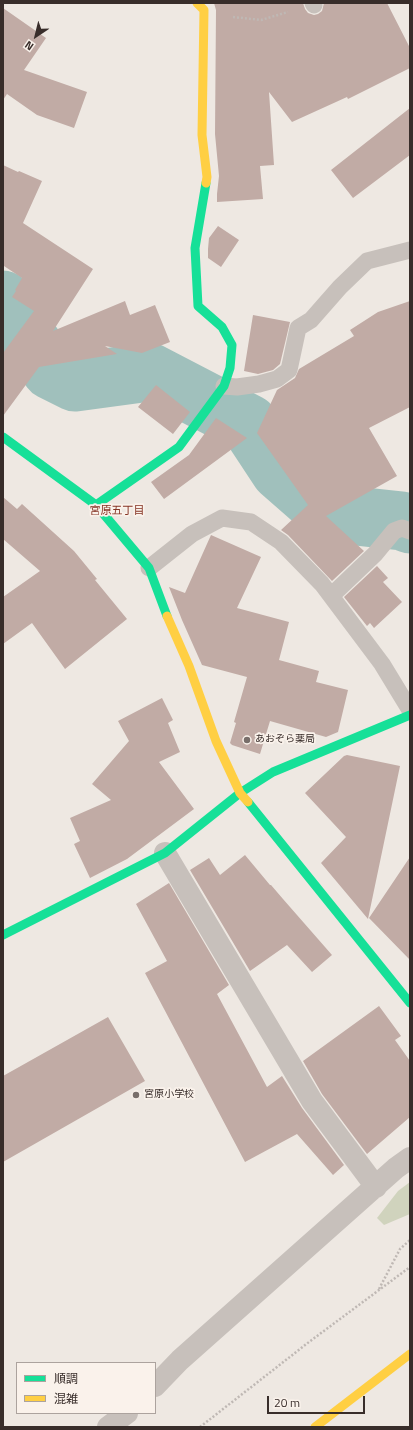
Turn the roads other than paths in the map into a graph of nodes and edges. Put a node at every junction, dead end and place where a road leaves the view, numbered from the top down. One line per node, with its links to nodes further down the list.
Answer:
1 (197, 3): 3 (main road)
2 (410, 250): 3 (lane)
3 (219, 392): 5 (main road)
4 (3, 437): 5 (main road)
5 (96, 505): 7 (main road)
6 (410, 530): 8 (lane)
7 (148, 568): 8 (lane); 11 (main road)
8 (331, 596): 9 (lane)
9 (410, 710)
10 (410, 715): 11 (main road)
11 (240, 793): 12 (main road); 14 (main road)
12 (165, 853): 13 (main road); 16 (street)
13 (3, 935)
14 (410, 1003)
15 (410, 1158): 16 (street)
16 (376, 1187): 18 (street)
17 (410, 1354): 21 (main road)
18 (156, 1385)
19 (126, 1414): 20 (street)
20 (108, 1427)
21 (315, 1427)

